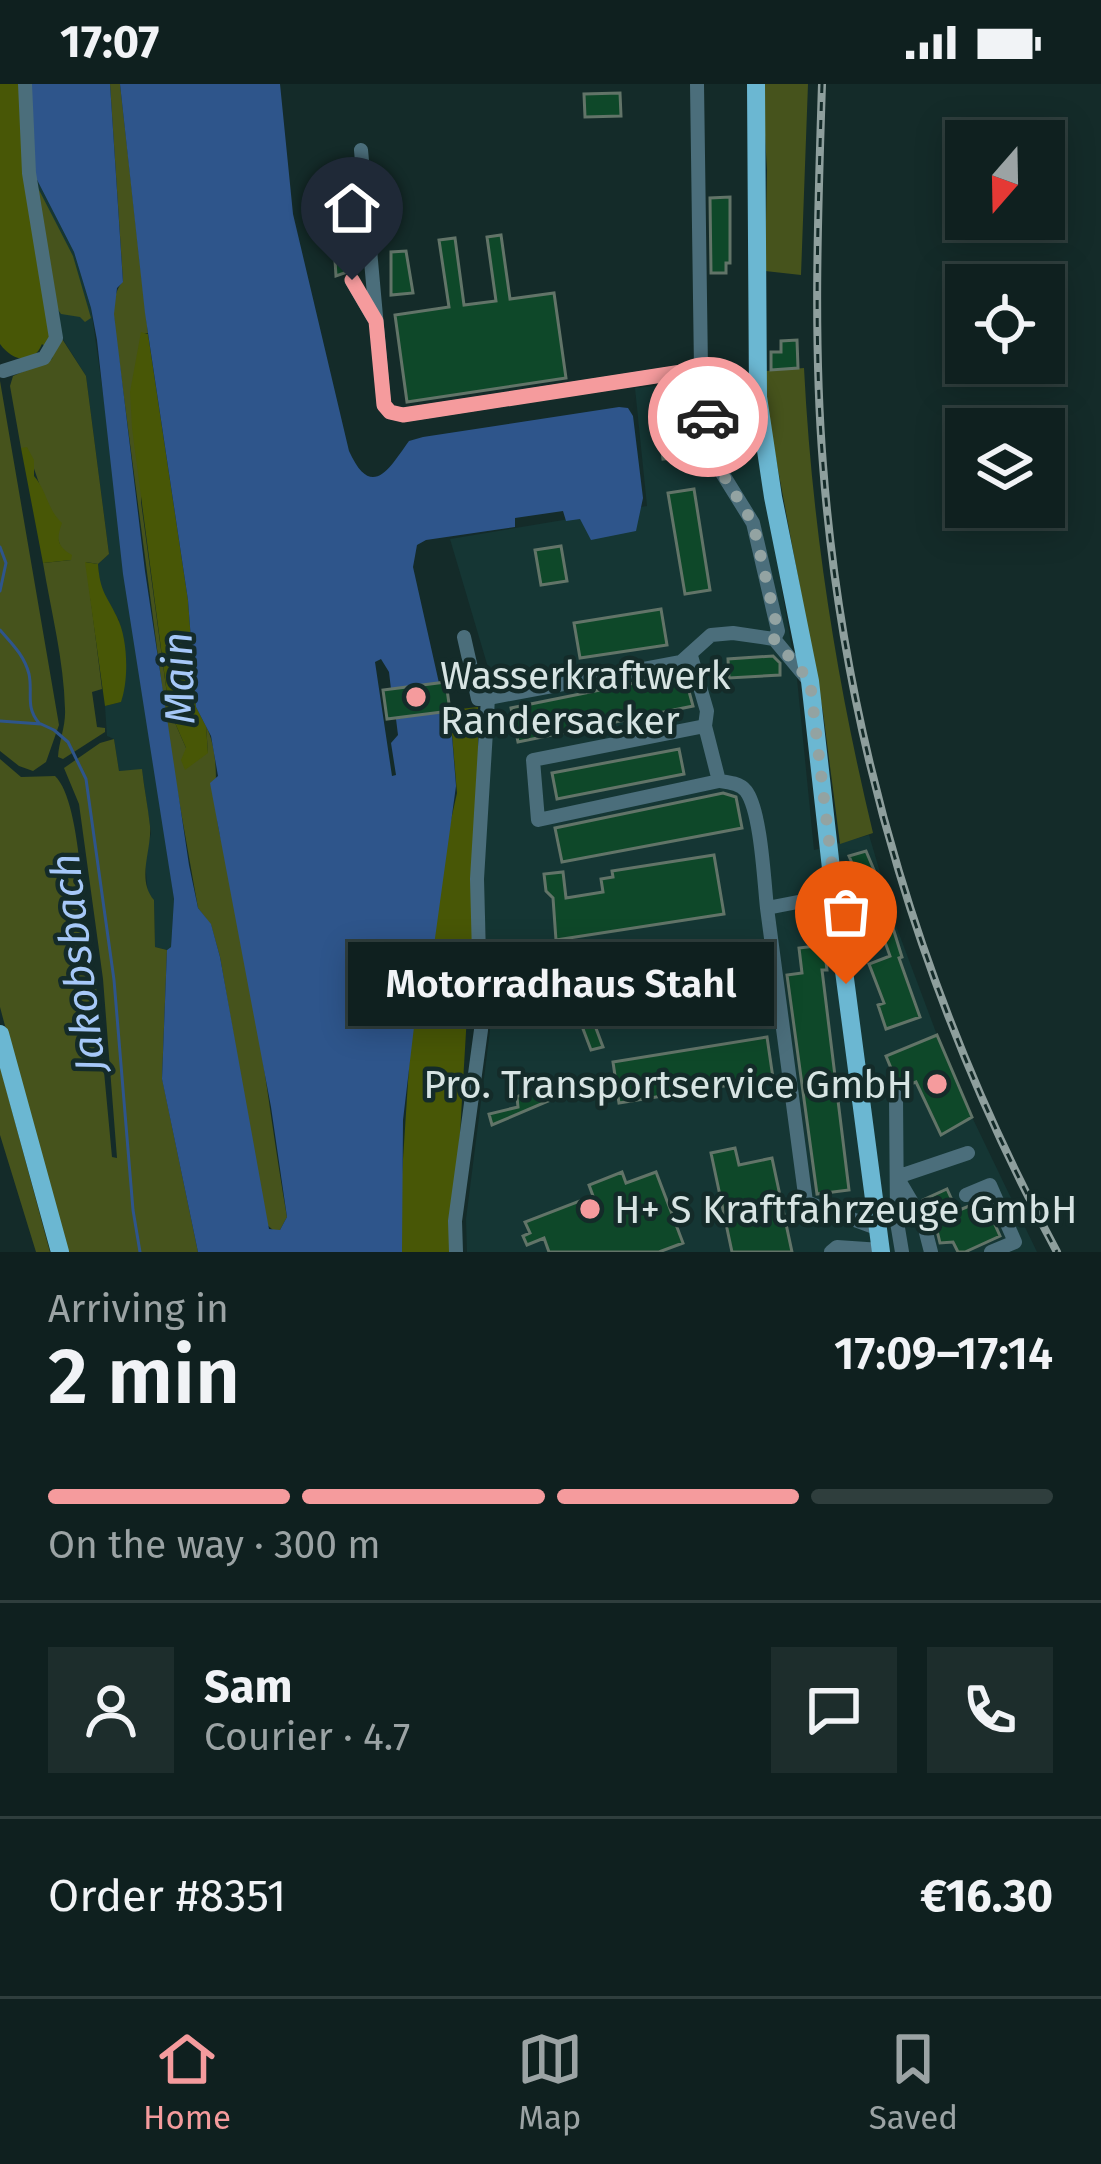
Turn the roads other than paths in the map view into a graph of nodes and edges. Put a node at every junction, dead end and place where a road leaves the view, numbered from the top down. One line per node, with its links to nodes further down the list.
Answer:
1 (25, 84): 8 (street)
2 (697, 84): 7 (street)
3 (756, 84): 12 (main road)
4 (361, 150): 6 (street)
5 (352, 280): 6 (street)
6 (376, 321): 7 (street)
7 (701, 369): 10 (street)
8 (2, 371)
9 (464, 637): 13 (street)
10 (774, 639): 11 (street); 12 (street)
11 (691, 656): 13 (street); 14 (street)
12 (810, 681): 16 (main road)
13 (488, 698): 26 (street)
14 (705, 726): 15 (street); 15 (street)
15 (719, 781): 17 (street)
16 (833, 895): 17 (street); 23 (main road)
17 (766, 908): 23 (street)
18 (0, 1034): 25 (main road)
19 (896, 1096): 21 (street)
20 (968, 1153): 21 (street)
21 (896, 1178): 24 (street); 28 (street)
22 (966, 1195): 29 (street)
23 (879, 1228): 24 (main road)
24 (888, 1251): 27 (street)
25 (60, 1252)
26 (456, 1252)
27 (831, 1252)
28 (931, 1252)
29 (992, 1252)

